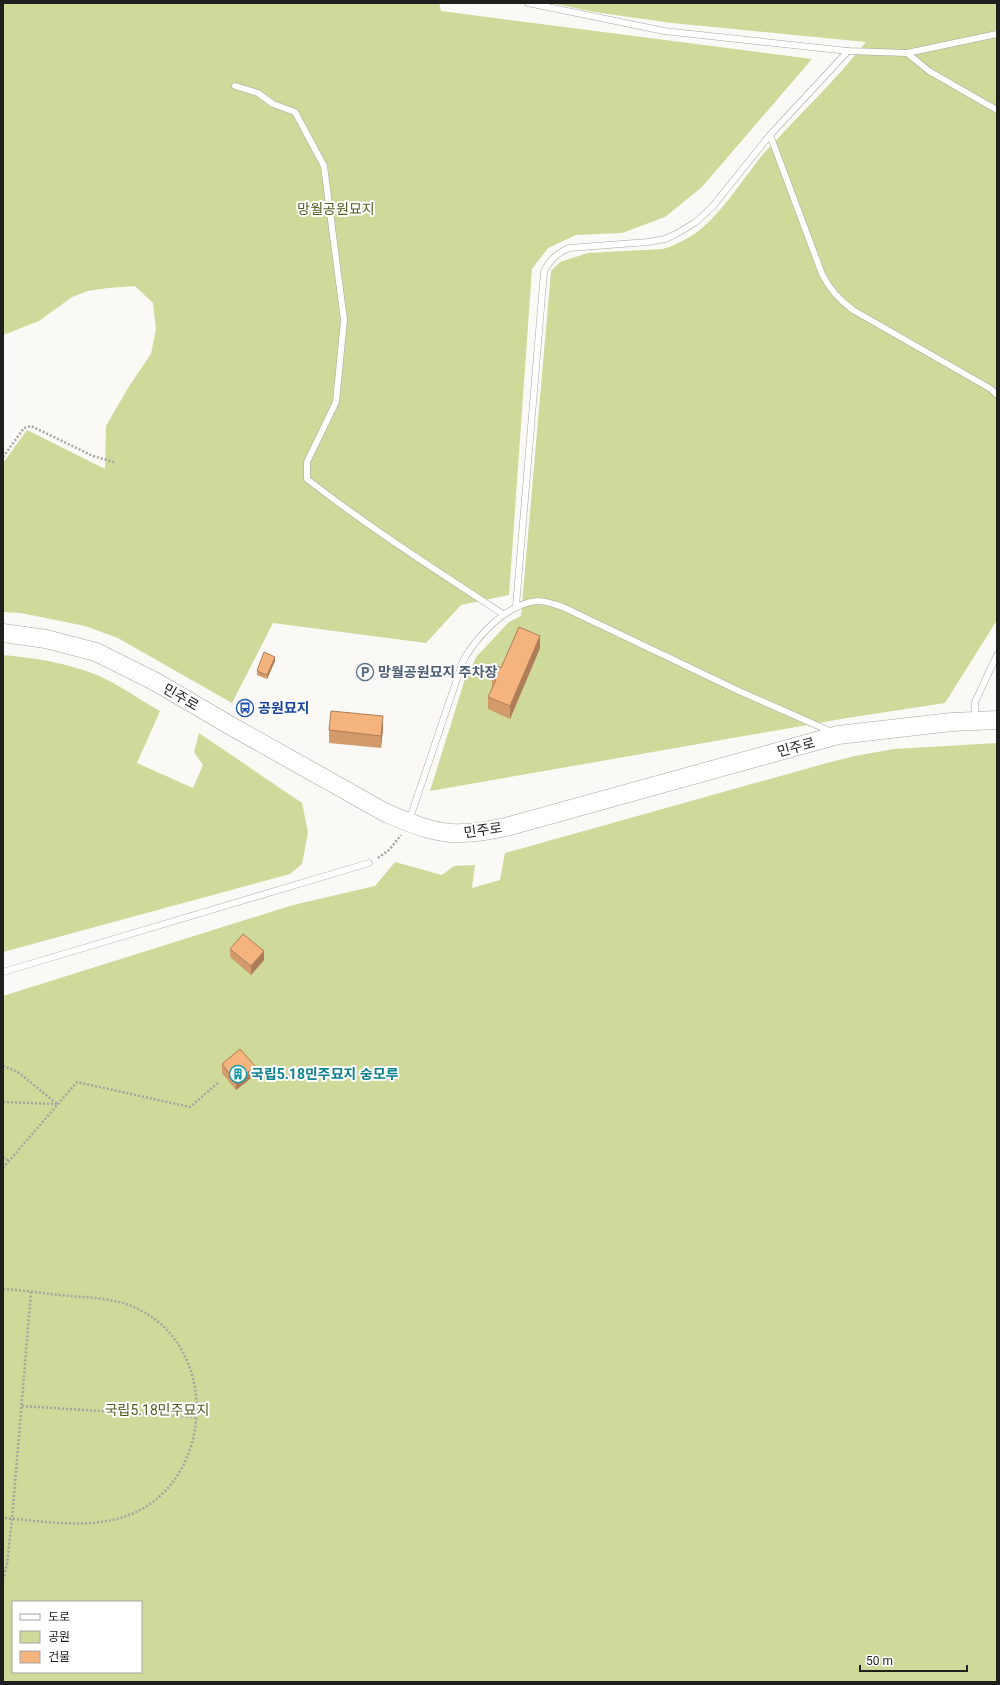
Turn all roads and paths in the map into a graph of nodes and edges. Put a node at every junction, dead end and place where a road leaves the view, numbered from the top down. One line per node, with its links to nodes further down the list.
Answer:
1 (528, 3): 3 (lane)
2 (997, 34): 4 (lane)
3 (848, 51): 4 (lane); 7 (lane)
4 (907, 53): 6 (lane)
5 (235, 86): 12 (lane)
6 (997, 110)
7 (770, 136): 8 (lane); 11 (lane)
8 (997, 395)
9 (3, 457): 10 (path)
10 (114, 462)
11 (516, 606): 12 (lane); 17 (lane)
12 (503, 614): 18 (lane)
13 (3, 633): 18 (main road, 민주로)
14 (997, 655): 16 (lane)
15 (997, 720): 16 (main road, 민주로)
16 (975, 721): 17 (main road, 민주로)
17 (838, 735): 18 (main road, 민주로)
18 (408, 822): 19 (path)
19 (368, 863): 20 (lane)
20 (3, 972)
21 (3, 1066): 24 (path)
22 (219, 1082): 24 (path)
23 (3, 1102): 24 (path)
24 (57, 1104): 26 (path)
25 (3, 1157): 26 (path)
26 (8, 1161): 27 (path)
27 (3, 1168)
28 (3, 1289): 29 (path)
29 (31, 1292): 30 (path); 31 (path)
30 (22, 1406): 31 (path); 33 (path)
31 (196, 1417): 33 (path)
32 (3, 1518): 33 (path)
33 (12, 1519): 34 (path)
34 (3, 1580)

